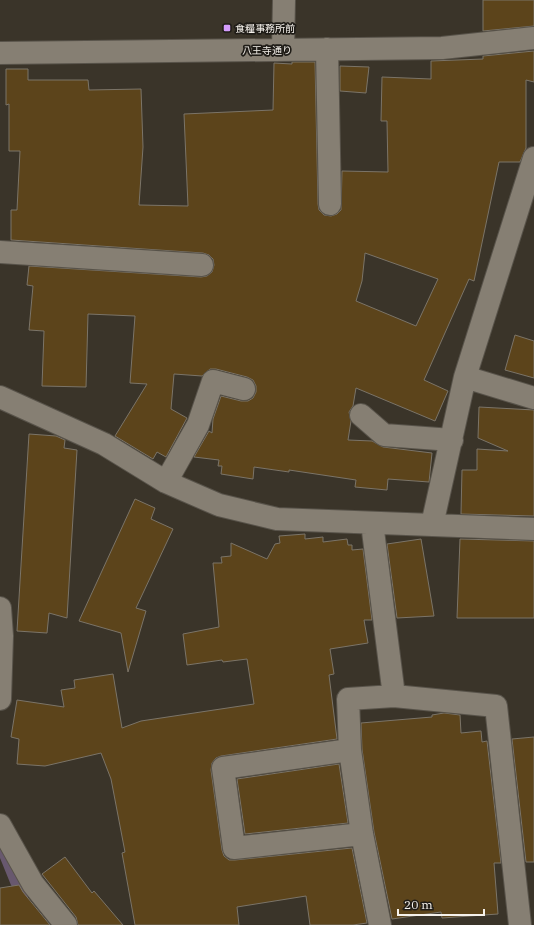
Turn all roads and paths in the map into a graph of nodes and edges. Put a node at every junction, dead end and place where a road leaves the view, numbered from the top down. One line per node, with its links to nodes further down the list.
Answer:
1 (284, 0): 4 (street)
2 (534, 38): 3 (street, 八王寺通り)
3 (327, 49): 4 (street, 八王寺通り); 8 (street)
4 (283, 50): 5 (street, 八王寺通り)
5 (0, 53)
6 (534, 158): 7 (street)
7 (530, 184): 11 (street)
8 (330, 204)
9 (0, 252): 10 (street)
10 (202, 265)
11 (465, 377): 14 (street); 17 (street)
12 (244, 389): 18 (street)
13 (0, 397): 15 (street); 18 (street)
14 (534, 398)
15 (0, 404)
16 (361, 415): 17 (street)
17 (452, 440): 20 (street)
18 (166, 482): 19 (street)
19 (372, 523): 20 (street); 23 (street)
20 (432, 525): 21 (street)
21 (534, 529)
22 (0, 608): 24 (street)
23 (394, 696): 25 (street); 30 (street)
24 (0, 699)
25 (350, 750): 27 (street); 27 (street)
26 (0, 825): 28 (street)
27 (362, 834): 29 (street)
28 (66, 925)
29 (380, 925)
30 (520, 925)

